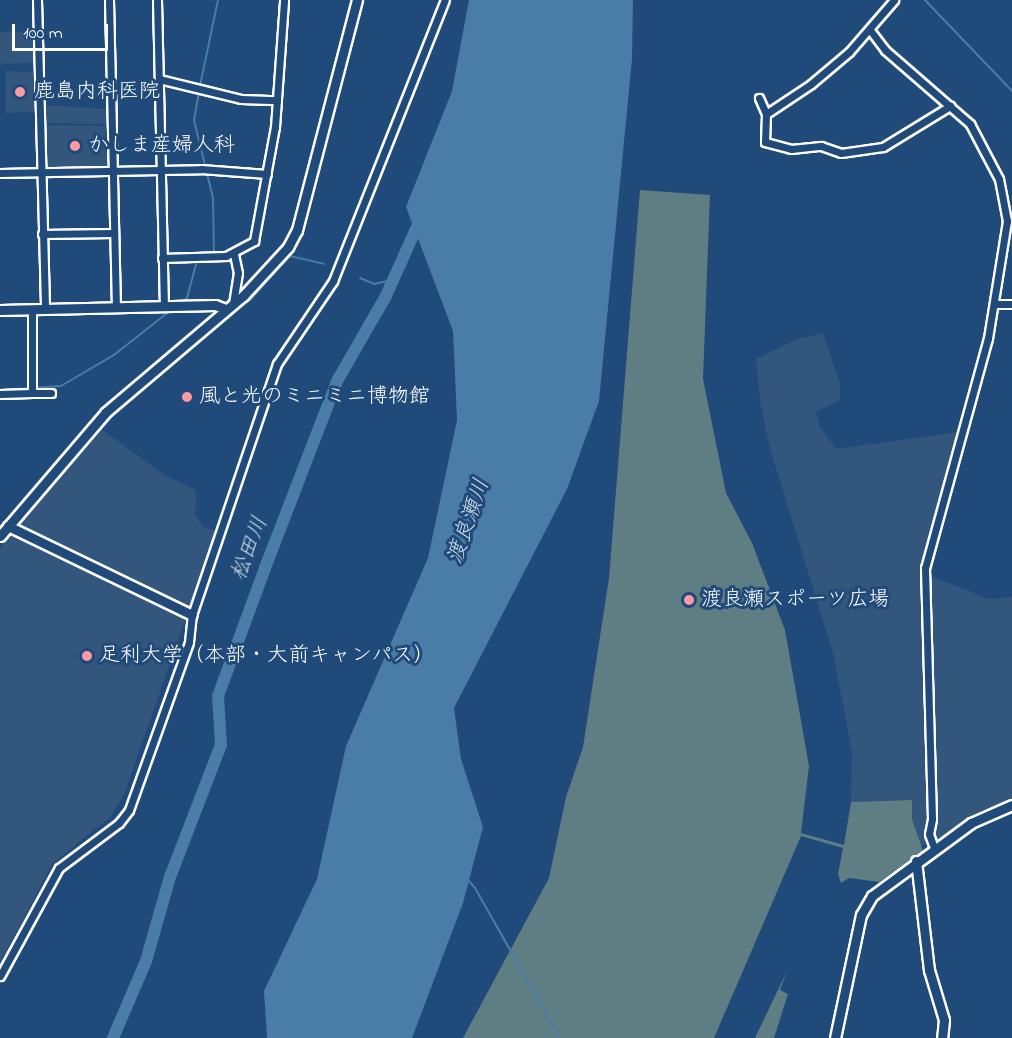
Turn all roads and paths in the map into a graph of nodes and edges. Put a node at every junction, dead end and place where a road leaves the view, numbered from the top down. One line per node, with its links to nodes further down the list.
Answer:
1 (37, 0): 16 (street)
2 (109, 0): 14 (street)
3 (157, 0): 9 (street)
4 (284, 0): 11 (street)
5 (357, 0): 27 (street)
6 (445, 0): 36 (street)
7 (894, 0): 8 (street)
8 (870, 30): 12 (street); 13 (street)
9 (159, 80): 11 (street); 15 (street)
10 (759, 98): 13 (street)
11 (277, 100): 18 (street)
12 (950, 106): 13 (street); 23 (street)
13 (766, 114)
14 (111, 170): 15 (street); 16 (street); 19 (street)
15 (161, 171): 18 (street); 22 (street)
16 (40, 172): 17 (street); 20 (street)
17 (0, 173)
18 (267, 174): 21 (street)
19 (113, 233): 20 (street); 26 (street)
20 (42, 234): 30 (street)
21 (234, 254): 22 (street); 27 (street)
22 (162, 258): 25 (street)
23 (995, 304): 24 (street); 38 (street)
24 (1012, 304)
25 (164, 306): 26 (street); 27 (street)
26 (116, 307): 30 (street)
27 (229, 307): 34 (street)
28 (32, 309): 29 (street); 30 (street); 31 (street)
29 (0, 310)
30 (45, 310)
31 (32, 393): 32 (street); 33 (street)
32 (51, 393)
33 (0, 394)
34 (8, 526): 35 (street); 36 (street)
35 (0, 536)
36 (192, 615): 40 (street)
37 (1012, 805): 38 (street)
38 (934, 848): 39 (street)
39 (916, 861): 41 (street); 42 (street)
40 (0, 976)
41 (836, 1038)
42 (942, 1038)

